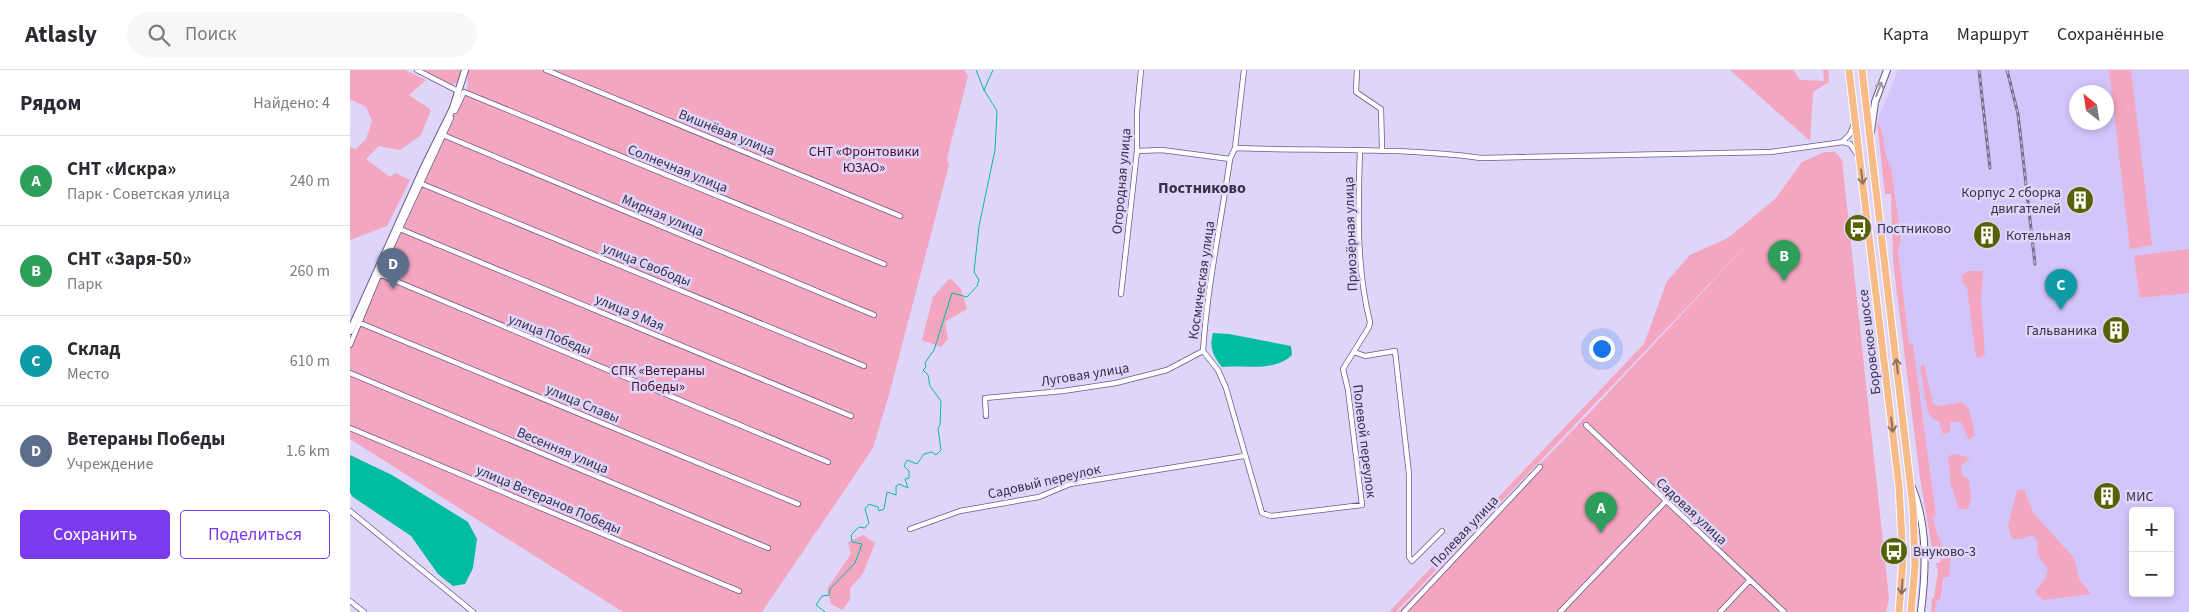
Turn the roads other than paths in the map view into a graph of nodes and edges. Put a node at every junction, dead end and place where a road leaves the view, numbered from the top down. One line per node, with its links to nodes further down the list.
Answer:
1 (417, 70): 10 (street, Солнечная улица)
2 (465, 70): 10 (street)
3 (546, 70): 22 (street, Вишнёвая улица)
4 (1141, 70): 18 (street, Огородная улица)
5 (1244, 70): 15 (street, Космическая улица)
6 (1357, 70): 16 (street)
7 (1849, 70): 11 (main road, Боровское шоссе)
8 (1862, 70): 14 (main road, Боровское шоссе)
9 (1887, 70): 14 (street, one-way to 9)
10 (461, 91): 12 (street); 24 (street, Солнечная улица); 25 (street)
11 (1855, 122): 13 (street); 19 (main road, Боровское шоссе)
12 (443, 135): 21 (street); 27 (street, Мирная улица)
13 (1840, 142): 16 (street); 19 (street)
14 (1870, 142): 43 (main road, Боровское шоссе, one-way to 14)
15 (1235, 148): 17 (street); 20 (street, Космическая улица)
16 (1382, 149): 17 (street)
17 (1360, 150): 32 (street, Приозёрная улица)
18 (1137, 151): 20 (street); 26 (street, Огородная улица)
19 (1859, 157): 60 (main road, Боровское шоссе, one-way to 60)
20 (1230, 159): 31 (street, Космическая улица)
21 (422, 184): 23 (street); 33 (street, улица Свободы)
22 (900, 216)
23 (400, 229): 25 (street); 36 (street, улица 9 Мая)
24 (884, 264)
25 (378, 274): 28 (street); 29 (street); 41 (street, улица Победы)
26 (1121, 294)
27 (874, 316)
28 (360, 323): 30 (street); 45 (street, улица Славы)
29 (350, 331)
30 (350, 345)
31 (1202, 351): 37 (street, Луговая улица); 40 (street, Космическая улица)
32 (1354, 352): 34 (street, Приозёрная улица); 49 (street)
33 (864, 366)
34 (1343, 369): 47 (street, Полевой переулок)
35 (350, 373): 50 (street, Весенняя улица)
36 (851, 416)
37 (986, 416)
38 (1586, 425): 44 (street, Садовая улица)
39 (350, 428): 52 (street, улица Ветеранов Победы)
40 (1244, 456): 47 (street, Космическая улица); 48 (street, Садовый переулок)
41 (828, 462)
42 (1540, 467): 56 (street, Полевая улица)
43 (1911, 484): 61 (main road, Боровское шоссе); 62 (street)
44 (1665, 502): 51 (street, Садовая улица); 57 (street)
45 (798, 504)
46 (350, 511): 55 (street)
47 (1262, 513)
48 (910, 528)
49 (1442, 531)
50 (768, 548)
51 (1750, 580): 58 (street); 59 (street, Садовая улица)
52 (739, 591)
53 (350, 601): 54 (street)
54 (364, 612)
55 (473, 612)
56 (1404, 612)
57 (1560, 612)
58 (1720, 612)
59 (1784, 612)
60 (1899, 612)
61 (1911, 612)
62 (1921, 612)

